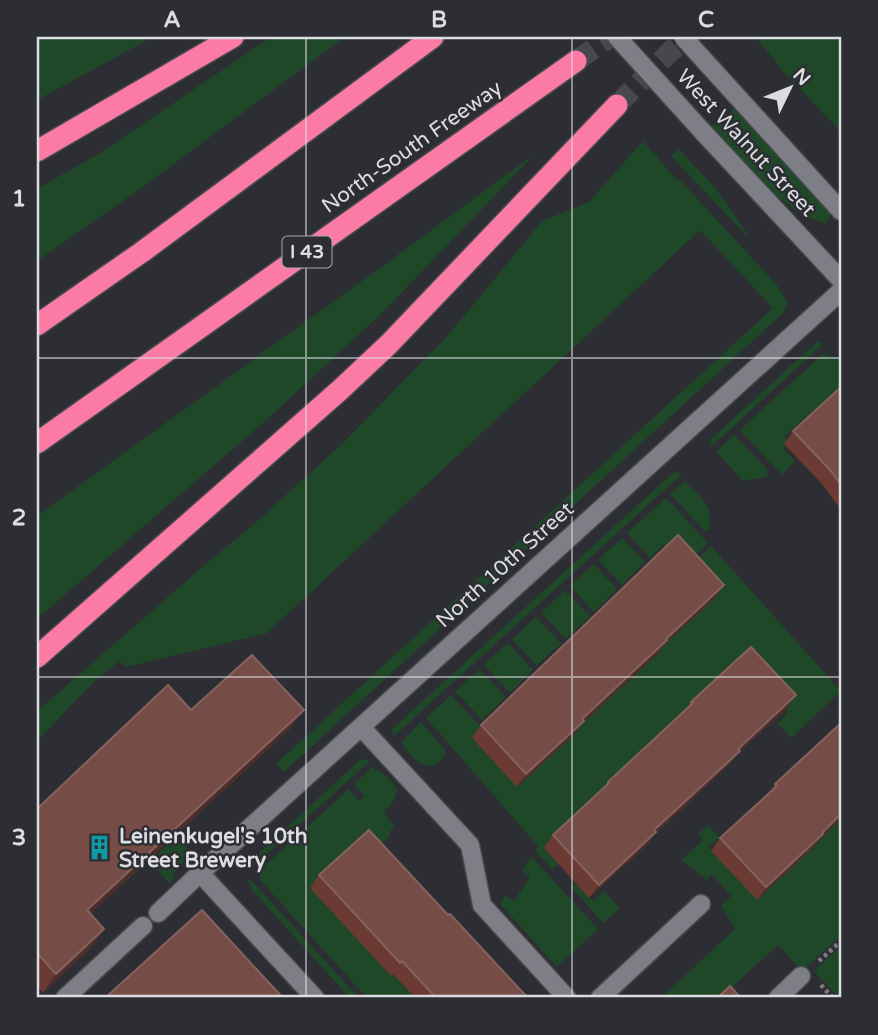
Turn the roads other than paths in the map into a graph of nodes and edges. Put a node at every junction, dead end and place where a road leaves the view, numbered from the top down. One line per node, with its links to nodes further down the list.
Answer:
1 (233, 37): 7 (highway)
2 (433, 37): 11 (highway)
3 (617, 37): 9 (street, West Walnut Street, bridge)
4 (683, 37): 8 (street, West Walnut Street, bridge)
5 (576, 61): 12 (highway, North-South Freeway / I 43)
6 (617, 105): 13 (highway)
7 (37, 151)
8 (841, 211)
9 (841, 280)
10 (841, 291): 14 (street, North 10th Street)
11 (37, 325)
12 (37, 443)
13 (37, 657)
14 (361, 727): 15 (street, North 10th Street); 22 (street)
15 (200, 873): 17 (street, North 10th Street); 21 (street)
16 (701, 904): 23 (street)
17 (158, 913)
18 (143, 926): 20 (street)
19 (801, 976): 24 (street)
20 (65, 998)
21 (315, 998)
22 (567, 998)
23 (600, 998)
24 (778, 998)

